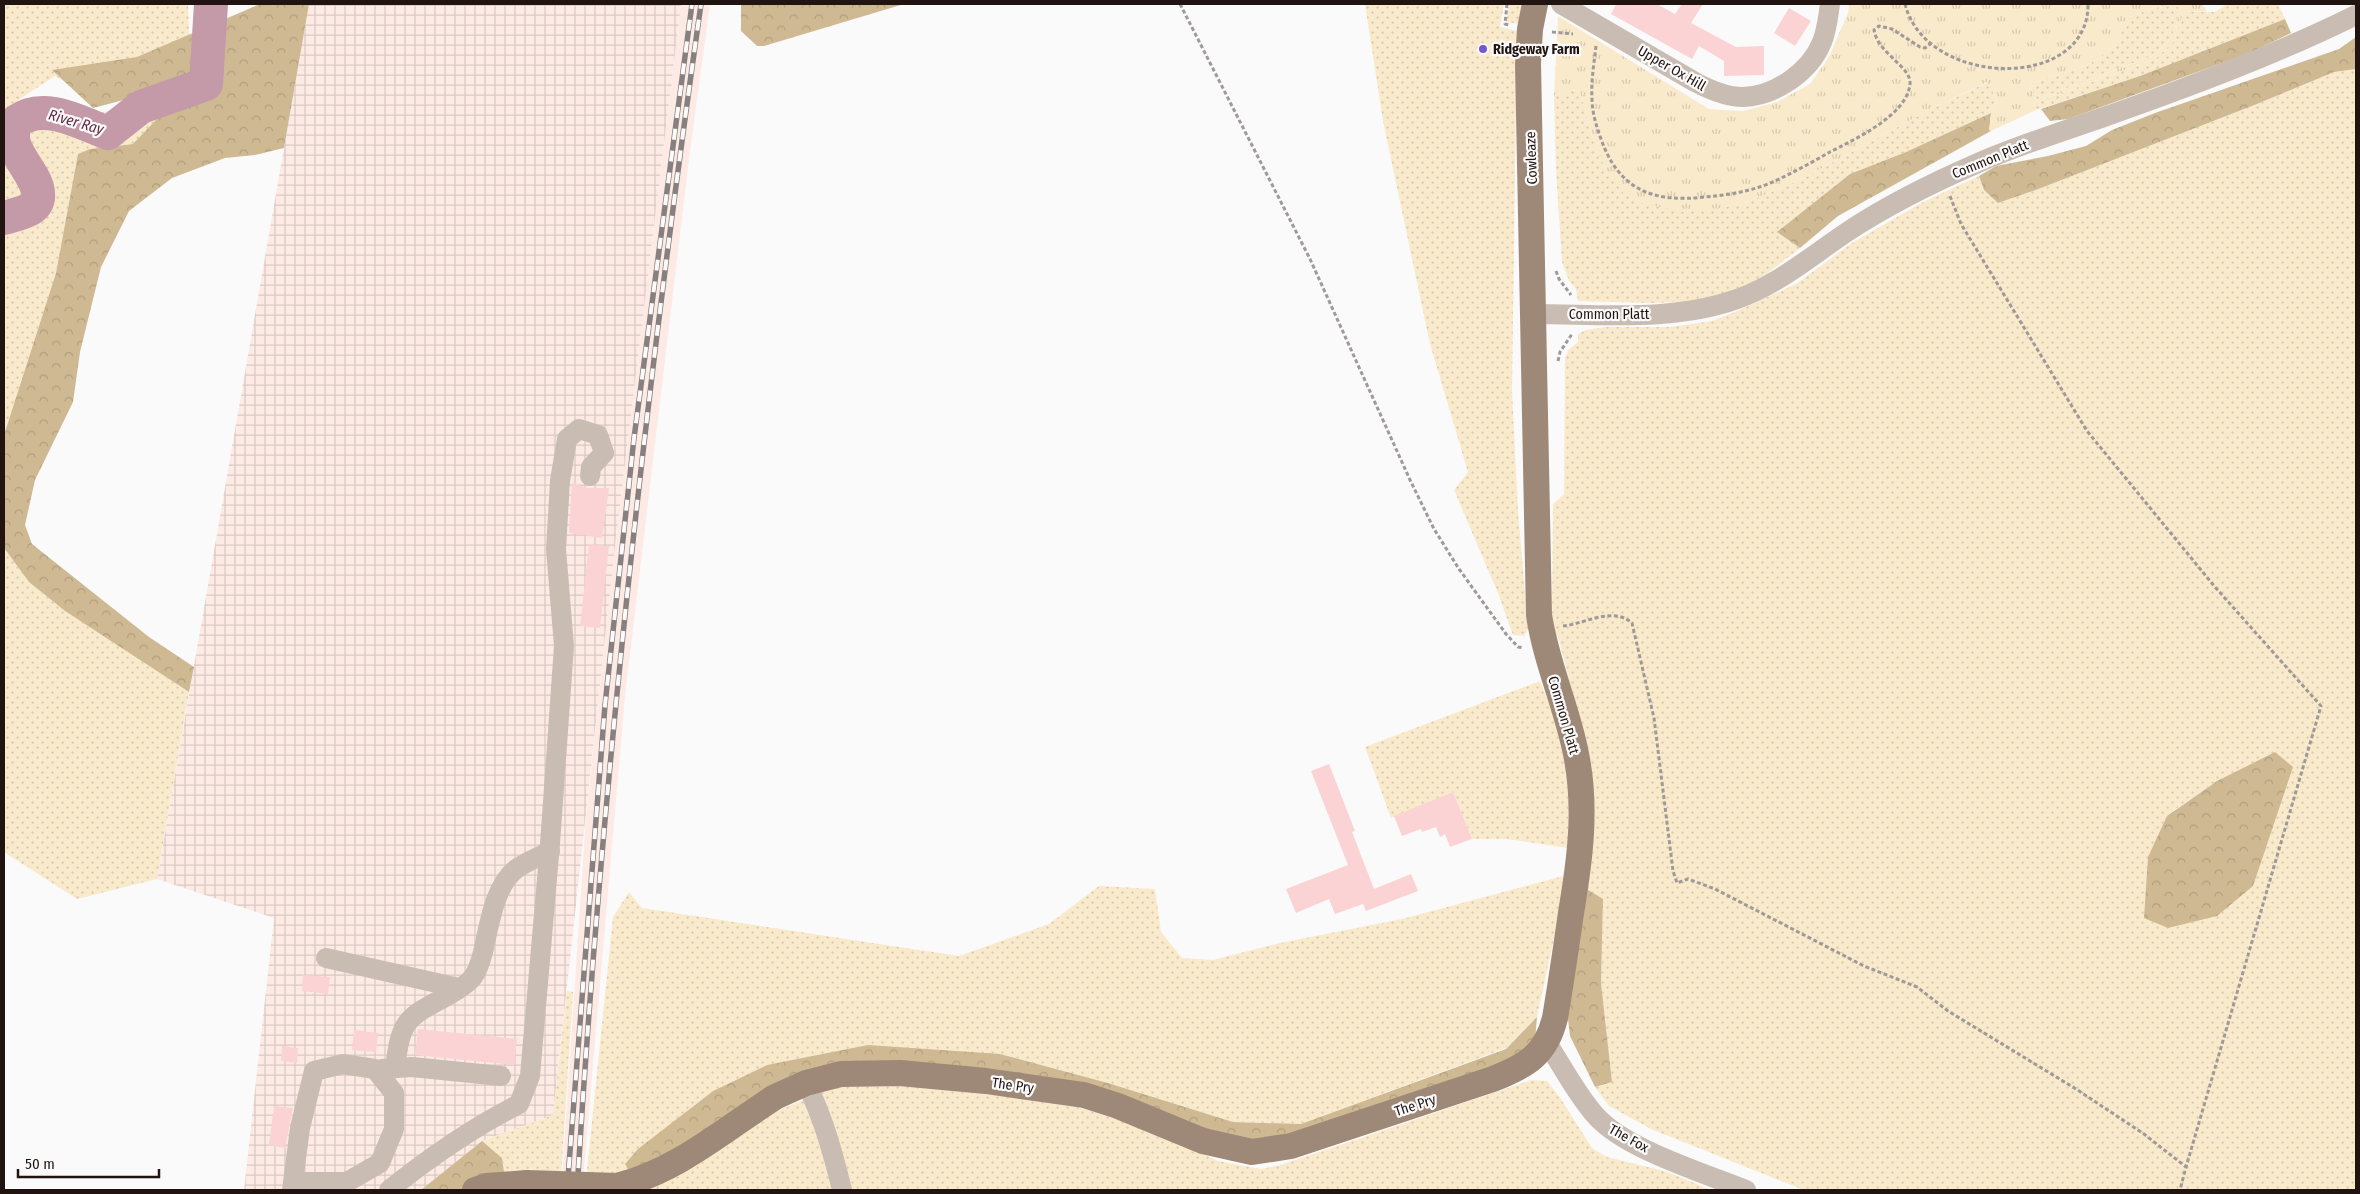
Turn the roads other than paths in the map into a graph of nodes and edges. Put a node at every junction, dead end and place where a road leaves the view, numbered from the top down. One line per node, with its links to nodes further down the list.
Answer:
1 (1535, 4): 5 (main road, Cowleaze)
2 (1561, 4): 3 (street, Upper Ox Hill)
3 (1830, 4)
4 (2356, 16): 5 (street, Common Platt)
5 (1534, 314): 10 (main road, Common Platt)
6 (590, 476): 7 (street)
7 (550, 851): 9 (street); 15 (street)
8 (326, 958): 9 (street)
9 (459, 988): 11 (street)
10 (1547, 1043): 13 (main road, The Pry); 18 (street, The Fox)
11 (385, 1068): 12 (street); 14 (street); 14 (street)
12 (501, 1076)
13 (806, 1083): 16 (main road, The Pry, bridge); 17 (street)
14 (292, 1186)
15 (389, 1190)
16 (475, 1190)
17 (842, 1190)
18 (1746, 1190)

